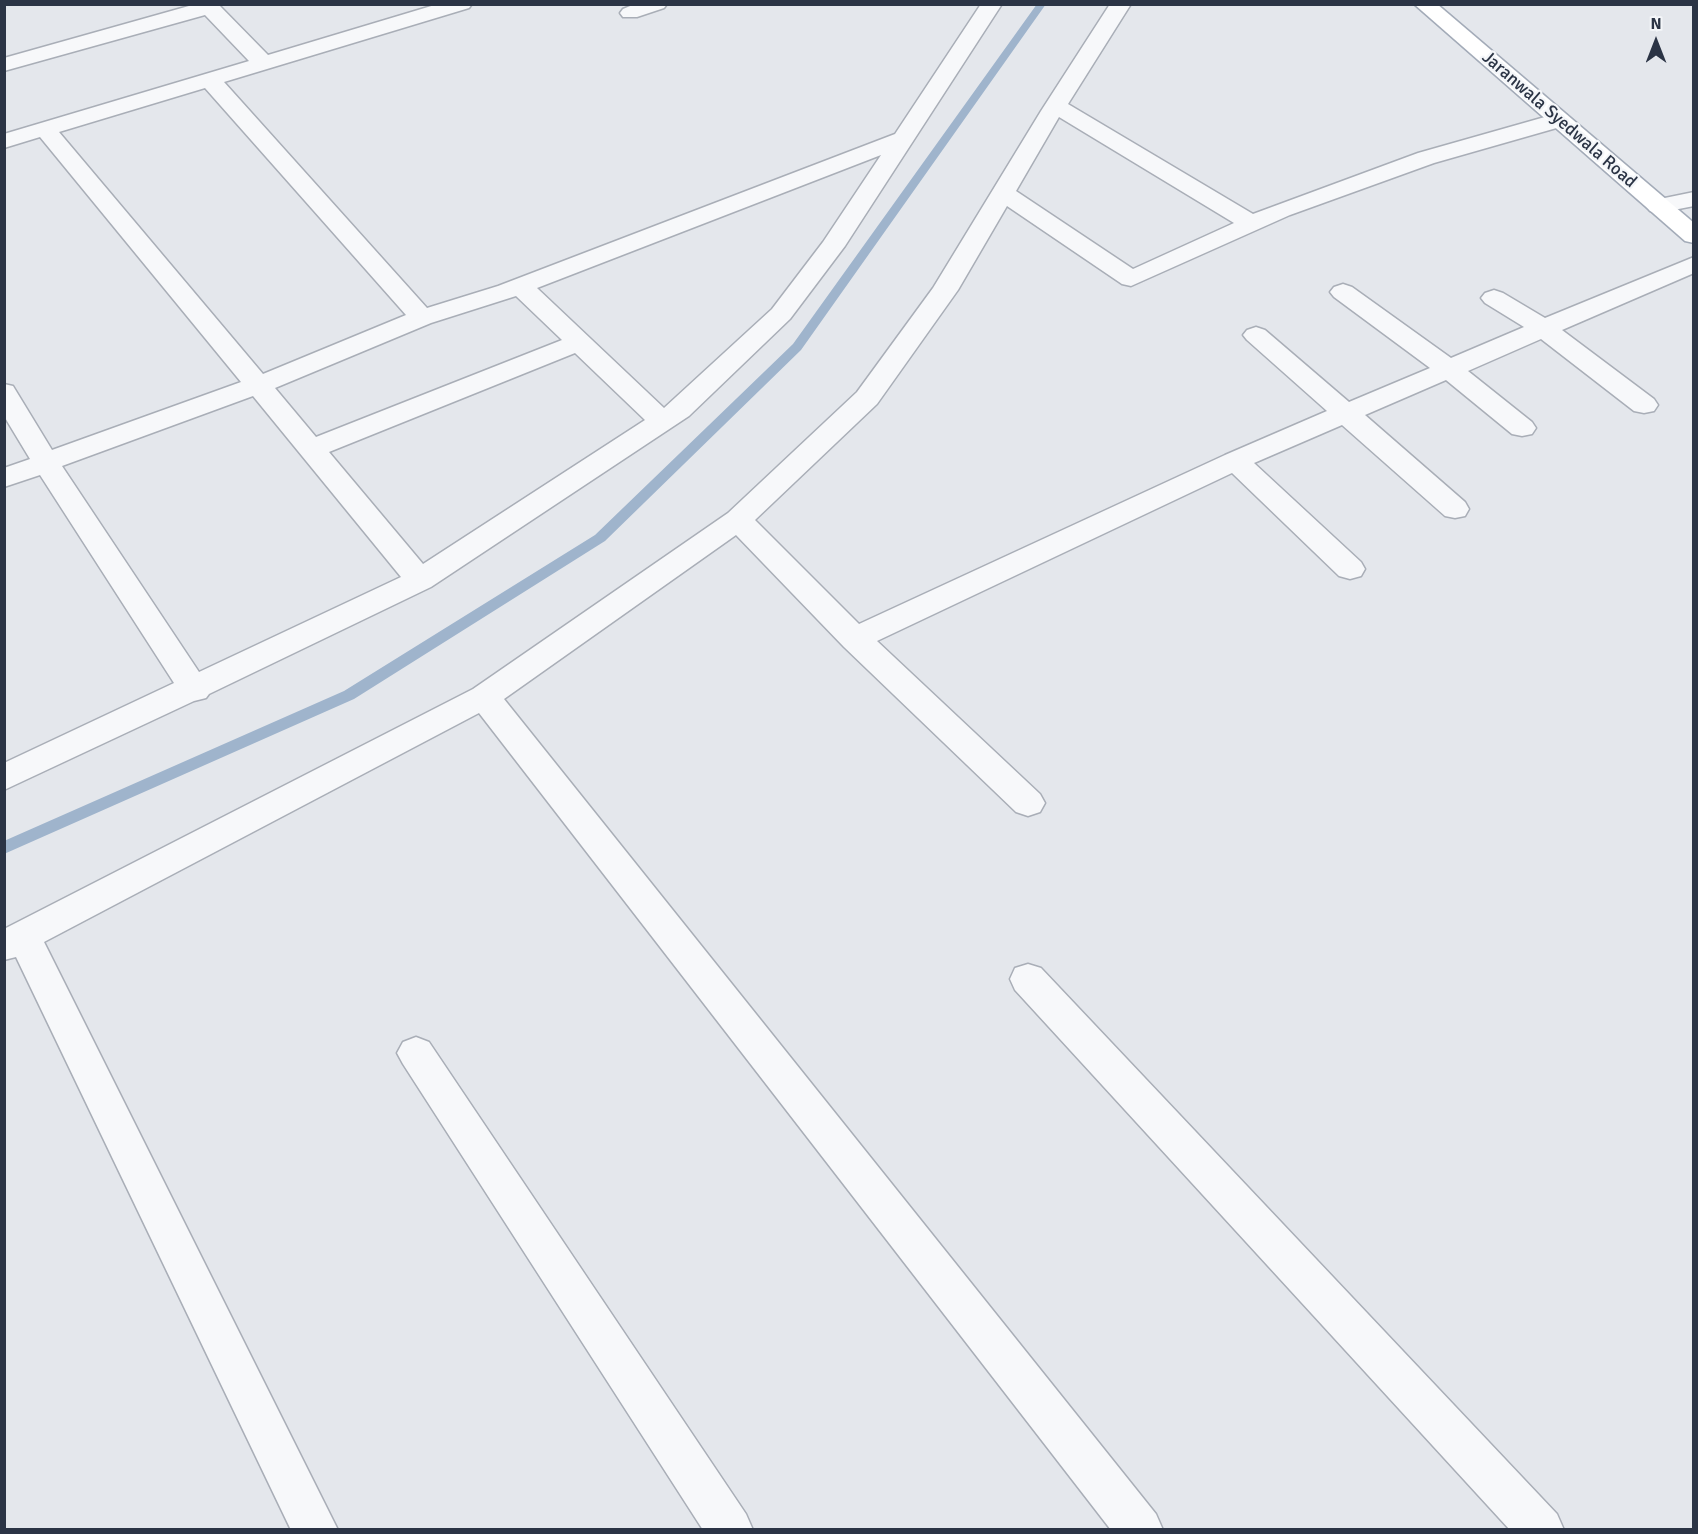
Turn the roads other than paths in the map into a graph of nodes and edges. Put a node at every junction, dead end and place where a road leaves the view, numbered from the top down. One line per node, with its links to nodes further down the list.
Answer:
1 (462, 4): 8 (street)
2 (657, 4): 7 (street)
3 (992, 4): 14 (street)
4 (1121, 4): 11 (street)
5 (1424, 4): 12 (main road, Jaranwala Syedwala Road)
6 (207, 6): 8 (street); 9 (street)
7 (630, 13)
8 (263, 63): 10 (street)
9 (4, 64)
10 (210, 80): 13 (street); 25 (street)
11 (1056, 106): 16 (street); 19 (street)
12 (1559, 120): 18 (main road, Jaranwala Syedwala Road); 19 (street)
13 (45, 129): 15 (street); 30 (street)
14 (903, 138): 22 (street); 34 (street)
15 (4, 141)
16 (1003, 193): 19 (street); 41 (street)
17 (1694, 200): 18 (street)
18 (1658, 206): 20 (main road, Jaranwala Syedwala Road)
19 (1252, 224)
20 (1694, 236)
21 (1694, 264): 26 (street)
22 (520, 286): 25 (street); 28 (street)
23 (1343, 292): 29 (street)
24 (1494, 298): 26 (street)
25 (422, 318): 30 (street)
26 (1543, 328): 29 (street); 32 (street)
27 (1256, 335): 33 (street)
28 (579, 342): 34 (street); 36 (street)
29 (1449, 369): 33 (street); 35 (street)
30 (258, 385): 36 (street); 38 (street)
31 (4, 392): 38 (street)
32 (1644, 405)
33 (1345, 414): 37 (street); 40 (street)
34 (662, 421): 43 (street)
35 (1522, 428)
36 (312, 450): 43 (street)
37 (1235, 461): 42 (street); 44 (street)
38 (46, 463): 39 (street); 45 (street)
39 (4, 478)
40 (1455, 509)
41 (738, 520): 44 (street); 46 (street)
42 (1350, 569)
43 (420, 580): 45 (street)
44 (855, 639): 48 (street)
45 (195, 690): 47 (street)
46 (484, 697): 49 (street); 54 (street)
47 (4, 778)
48 (1028, 803)
49 (14, 941): 52 (street)
50 (1028, 979): 55 (street)
51 (416, 1053): 53 (street)
52 (315, 1530)
53 (730, 1530)
54 (1140, 1530)
55 (1541, 1530)

